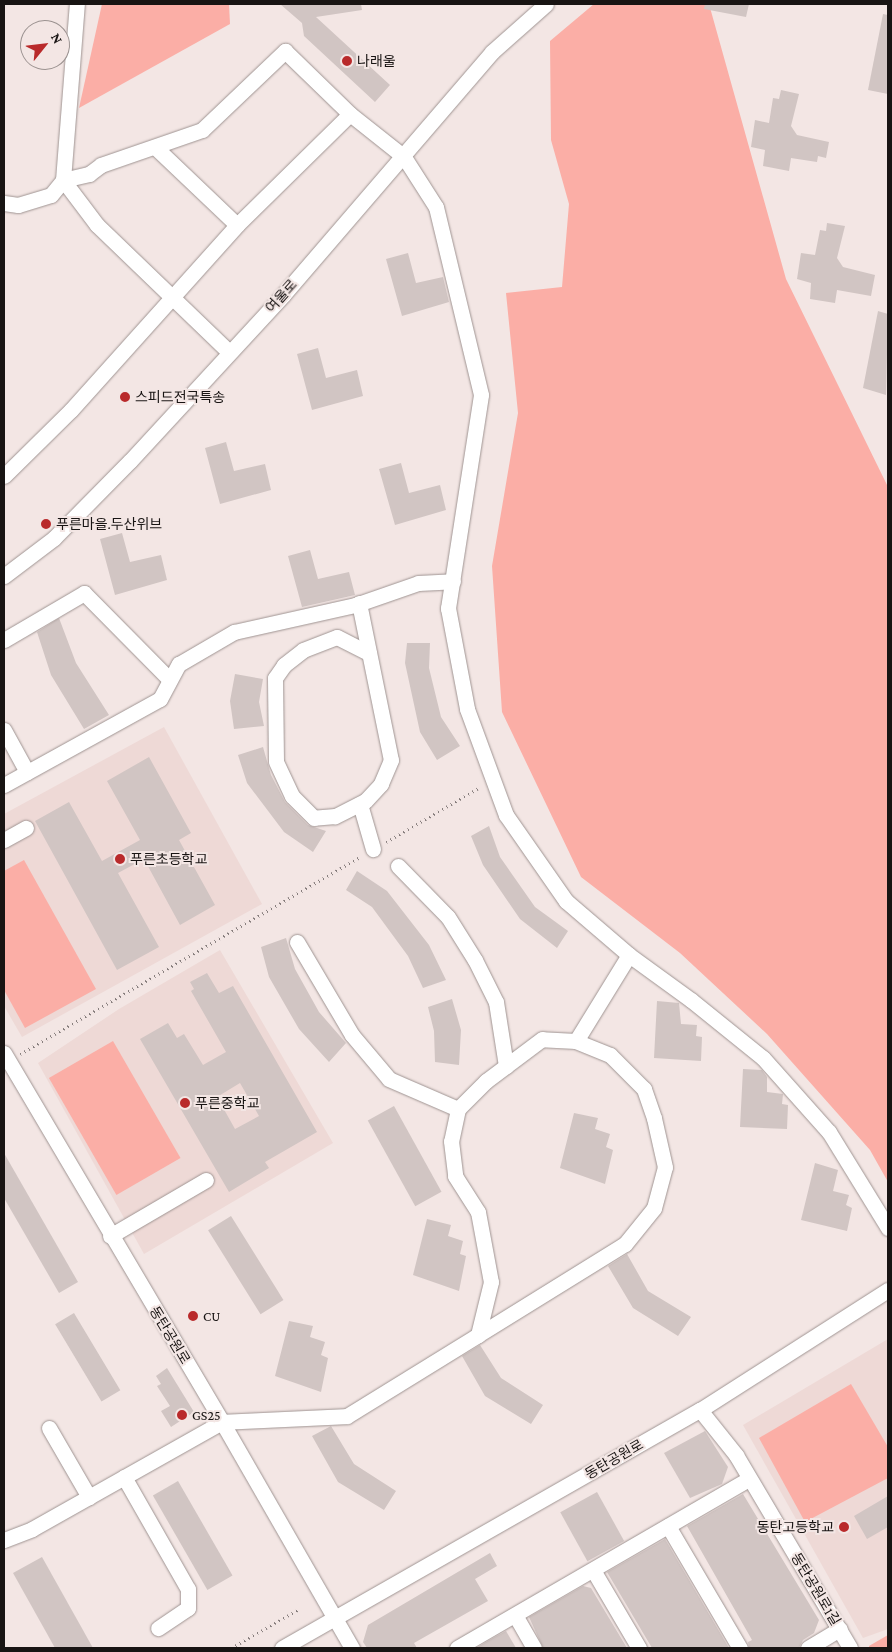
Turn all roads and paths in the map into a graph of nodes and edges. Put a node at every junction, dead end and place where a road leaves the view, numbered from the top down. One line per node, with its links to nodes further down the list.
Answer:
1 (77, 4): 6 (street)
2 (546, 4): 5 (street, 여울로)
3 (350, 114): 4 (street); 5 (street); 8 (street)
4 (155, 147): 6 (street); 8 (street)
5 (404, 157): 10 (street, 여울로); 13 (street)
6 (63, 180): 7 (street); 9 (street)
7 (4, 203)
8 (237, 225): 9 (street)
9 (174, 298): 10 (street); 11 (street)
10 (229, 352): 12 (street, 여울로)
11 (4, 476)
12 (4, 576)
13 (453, 581): 14 (street); 20 (street)
14 (359, 603): 16 (street); 17 (street)
15 (4, 640): 17 (street)
16 (369, 654): 22 (street); 22 (street)
17 (170, 680): 19 (street)
18 (4, 730): 19 (street)
19 (27, 772): 21 (street)
20 (493, 779): 25 (path); 28 (street)
21 (4, 785)
22 (360, 804): 25 (street)
23 (26, 828): 24 (street)
24 (4, 840)
25 (373, 849): 30 (path)
26 (398, 866): 31 (street)
27 (297, 942): 32 (street)
28 (629, 955): 29 (street); 34 (street)
29 (576, 1041): 31 (street); 37 (street)
30 (6, 1057): 35 (street, 동탄공원로)
31 (506, 1066): 32 (street)
32 (458, 1109): 37 (street)
33 (206, 1180): 35 (street)
34 (888, 1228)
35 (110, 1236): 39 (street, 동탄공원로)
36 (888, 1290): 38 (street, 동탄공원로)
37 (478, 1335): 39 (street)
38 (700, 1410): 42 (street, 동탄공원로1길); 49 (street, 동탄공원로)
39 (222, 1422): 41 (street); 49 (street, 동탄공원로)
40 (49, 1428): 43 (street)
41 (124, 1477): 43 (street); 50 (street)
42 (749, 1479): 44 (street); 51 (street, 동탄공원로1길)
43 (89, 1497): 45 (street)
44 (668, 1526): 46 (street); 58 (street)
45 (4, 1540)
46 (592, 1570): 48 (street); 57 (street)
47 (299, 1608): 52 (path)
48 (515, 1615): 55 (street); 56 (street)
49 (334, 1618): 53 (street, 동탄공원로); 54 (street)
50 (158, 1628)
51 (840, 1629): 59 (street); 60 (street, 동탄공원로1길)
52 (231, 1648)
53 (282, 1648)
54 (352, 1648)
55 (457, 1648)
56 (534, 1648)
57 (639, 1648)
58 (740, 1648)
59 (808, 1648)
60 (850, 1648)

